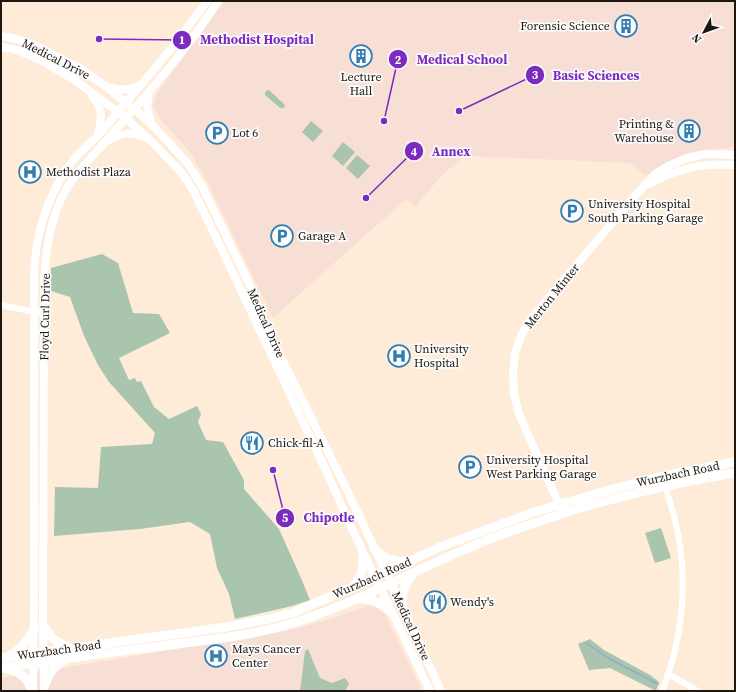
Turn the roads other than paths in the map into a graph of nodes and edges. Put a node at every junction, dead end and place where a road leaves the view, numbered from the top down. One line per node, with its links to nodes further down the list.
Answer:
1 (207, 1): 6 (street, Floyd Curl Drive)
2 (218, 1): 8 (street, Floyd Curl Drive)
3 (1, 36): 5 (street, Medical Drive)
4 (1, 46): 7 (street, Medical Drive)
5 (105, 86): 6 (street); 9 (street, Medical Drive)
6 (141, 86): 9 (street, Floyd Curl Drive)
7 (89, 91): 11 (street, Medical Drive); 14 (street)
8 (149, 92): 10 (street, Floyd Curl Drive); 13 (street)
9 (126, 102): 10 (street, Medical Drive); 11 (street, Floyd Curl Drive)
10 (134, 109): 12 (street, Floyd Curl Drive); 13 (street, Medical Drive)
11 (118, 112): 12 (street, Medical Drive); 14 (street, Floyd Curl Drive)
12 (126, 118): 15 (street, Medical Drive); 16 (street, Floyd Curl Drive)
13 (151, 124): 22 (street, Medical Drive)
14 (97, 136): 20 (street, Floyd Curl Drive)
15 (146, 137): 16 (street); 23 (street, Medical Drive)
16 (105, 142): 21 (street, Floyd Curl Drive)
17 (735, 155): 19 (street, Merton Minter)
18 (735, 165): 19 (street, Merton Minter)
19 (644, 187): 31 (street, Merton Minter)
20 (38, 239): 21 (street); 25 (street, Floyd Curl Drive)
21 (48, 242): 26 (street, Floyd Curl Drive)
22 (232, 248): 23 (street); 33 (street, Medical Drive)
23 (222, 252): 34 (street, Medical Drive)
24 (1, 305): 25 (street)
25 (34, 312): 26 (street); 46 (street, Floyd Curl Drive)
26 (44, 314): 45 (street, Floyd Curl Drive)
27 (735, 462): 29 (main road, Wurzbach Road)
28 (735, 473): 30 (main road, Wurzbach Road)
29 (663, 476): 30 (street); 31 (main road, Wurzbach Road)
30 (665, 486): 32 (main road, Wurzbach Road); 52 (street)
31 (559, 504): 32 (street, Merton Minter); 35 (main road, Wurzbach Road)
32 (563, 514): 37 (main road, Wurzbach Road)
33 (374, 549): 35 (main road); 36 (street, Medical Drive)
34 (363, 553): 38 (street, Medical Drive); 40 (main road)
35 (405, 562): 36 (main road, Wurzbach Road)
36 (386, 572): 38 (main road, Wurzbach Road); 39 (street, Medical Drive)
37 (415, 572): 39 (main road, Wurzbach Road); 43 (main road)
38 (375, 577): 40 (main road, Wurzbach Road); 41 (street, Medical Drive)
39 (391, 583): 41 (main road, Wurzbach Road); 43 (street, Medical Drive)
40 (353, 587): 47 (main road, Wurzbach Road)
41 (380, 589): 42 (main road, Wurzbach Road); 44 (street, Medical Drive)
42 (358, 599): 44 (main road); 50 (main road, Wurzbach Road)
43 (402, 608): 56 (street, Medical Drive)
44 (391, 612): 55 (street, Medical Drive)
45 (43, 625): 47 (main road); 48 (street, Floyd Curl Drive)
46 (34, 630): 49 (street, Floyd Curl Drive); 51 (main road)
47 (72, 648): 48 (main road, Wurzbach Road)
48 (44, 657): 49 (main road, Wurzbach Road); 50 (main road, Wurzbach Road); 53 (street, Floyd Curl Drive)
49 (33, 658): 51 (main road, Wurzbach Road); 54 (street, Floyd Curl Drive)
50 (66, 659): 53 (main road)
51 (3, 663): 54 (main road)
52 (668, 674): 57 (street); 58 (street)
53 (44, 689)
54 (33, 691)
55 (430, 691)
56 (441, 691)
57 (662, 691)
58 (698, 691)

